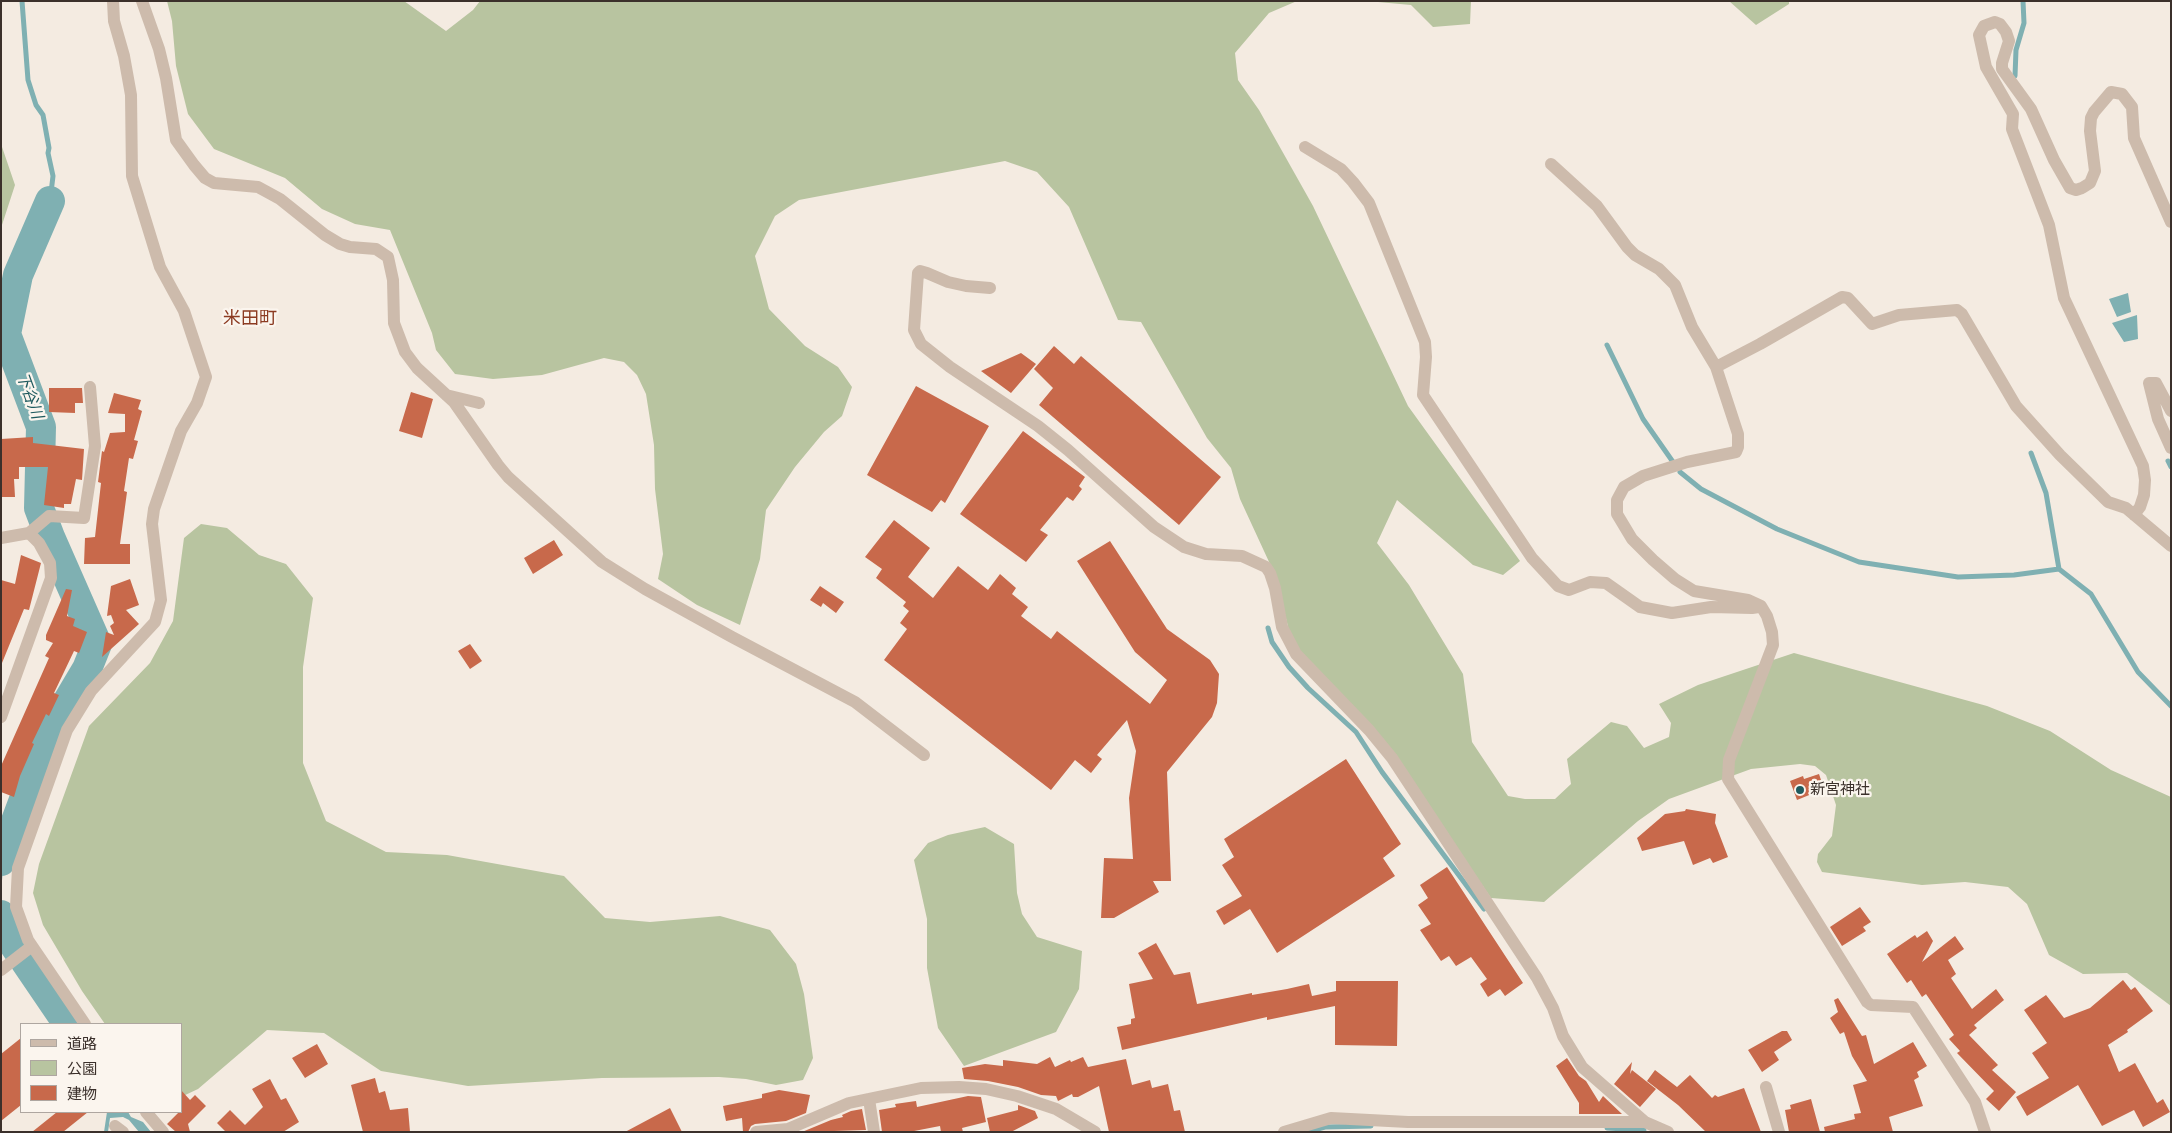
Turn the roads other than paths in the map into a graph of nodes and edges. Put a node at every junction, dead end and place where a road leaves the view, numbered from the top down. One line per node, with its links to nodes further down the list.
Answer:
1 (113, 1): 20 (street)
2 (142, 1): 9 (street)
3 (1306, 147): 17 (street)
4 (1551, 164): 7 (street)
5 (2171, 222): 13 (street)
6 (990, 288): 26 (street)
7 (1716, 367): 13 (street); 17 (street)
8 (90, 387): 14 (street)
9 (446, 394): 10 (street); 19 (street)
10 (479, 403)
11 (2171, 411): 12 (street)
12 (2171, 448)
13 (2134, 515): 16 (street)
14 (29, 533): 15 (street); 18 (street)
15 (1, 538)
16 (2171, 546)
17 (1761, 606): 35 (street)
18 (1, 717)
19 (924, 755)
20 (32, 946): 21 (street); 22 (street)
21 (1, 970)
22 (84, 1023)
23 (1766, 1087): 34 (street)
24 (869, 1099): 29 (street); 30 (street); 31 (street)
25 (147, 1113): 28 (street)
26 (1644, 1122): 27 (street); 33 (street)
27 (1408, 1127): 32 (street)
28 (163, 1132)
29 (756, 1132)
30 (874, 1132)
31 (1095, 1132)
32 (1284, 1132)
33 (1668, 1132)
34 (1779, 1132)
35 (1985, 1132)

